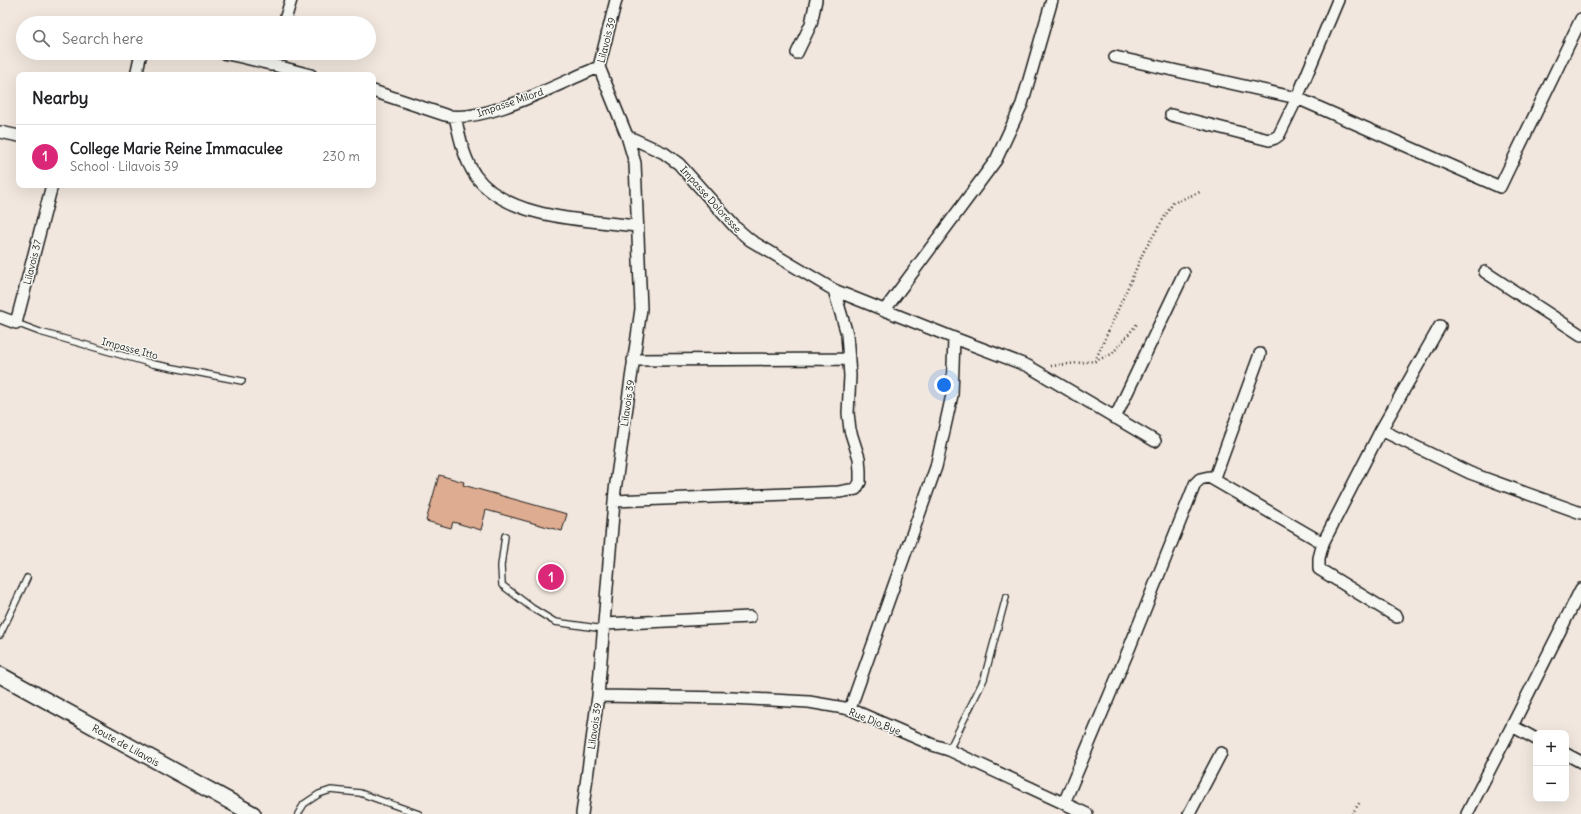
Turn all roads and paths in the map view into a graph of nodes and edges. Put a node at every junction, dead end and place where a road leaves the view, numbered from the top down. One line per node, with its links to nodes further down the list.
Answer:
1 (291, 0): 6 (street)
2 (616, 0): 14 (street, Lilavois 39)
3 (816, 0): 8 (street)
4 (1052, 0): 30 (street)
5 (1338, 0): 18 (street)
6 (286, 16)
7 (1581, 19): 18 (street)
8 (797, 53)
9 (1115, 58): 18 (street)
10 (139, 60): 15 (street)
11 (254, 60): 13 (street)
12 (273, 60): 13 (street)
13 (271, 65): 16 (street)
14 (599, 67): 20 (street, Impasse Milord); 23 (street, Lilavois 39)
15 (137, 72)
16 (299, 72)
17 (376, 92): 20 (street, Impasse Milord)
18 (1297, 98): 19 (street)
19 (1171, 115)
20 (455, 117): 26 (street)
21 (0, 132): 22 (street)
22 (16, 135)
23 (627, 136): 26 (street, Lilavois 39); 29 (street, Impasse Doloresse)
24 (51, 188): 32 (street, Lilavois 37)
25 (1200, 192): 40 (path)
26 (637, 226): 39 (street, Lilavois 39)
27 (1485, 272): 35 (street)
28 (1184, 273): 43 (street)
29 (834, 290): 30 (street, Impasse Doloresse); 38 (street)
30 (884, 311): 36 (street, Impasse Doloresse)
31 (0, 317): 32 (street)
32 (16, 323): 42 (lane, Impasse Itto)
33 (1137, 324): 40 (path)
34 (1440, 326): 44 (street)
35 (1581, 335)
36 (954, 338): 41 (street, Impasse Doloresse); 60 (street)
37 (1260, 354): 46 (street)
38 (849, 359): 39 (street); 47 (street)
39 (633, 360): 47 (street, Lilavois 39)
40 (1095, 361): 41 (path)
41 (1028, 366): 43 (street, Impasse Doloresse)
42 (242, 381)
43 (1115, 418): 45 (street, Impasse Doloresse)
44 (1381, 430): 48 (street); 50 (street)
45 (1155, 442)
46 (1214, 480): 50 (street); 68 (street)
47 (614, 501): 56 (street, Lilavois 39)
48 (1581, 513)
49 (505, 536): 56 (lane)
50 (1323, 543): 55 (street)
51 (27, 578): 57 (lane)
52 (1581, 589): 61 (street)
53 (1006, 597): 63 (lane)
54 (750, 616): 56 (street)
55 (1397, 617)
56 (604, 626): 59 (street, Lilavois 39)
57 (0, 635)
58 (0, 675): 69 (main road, Route de Lilavois)
59 (598, 696): 60 (street, Rue Djo Bye); 72 (street, Lilavois 39)
60 (850, 709): 63 (street, Rue Djo Bye)
61 (1512, 726): 62 (street); 76 (street)
62 (1533, 737)
63 (949, 750): 68 (street, Rue Djo Bye)
64 (1221, 753): 74 (street)
65 (1569, 756): 66 (street)
66 (1581, 762)
67 (1360, 802): 75 (path)
68 (1064, 803): 73 (street, Rue Djo Bye)
69 (250, 814)
70 (298, 814): 71 (lane)
71 (419, 814)
72 (582, 814)
73 (1087, 814)
74 (1189, 814)
75 (1352, 814)
76 (1466, 814)

